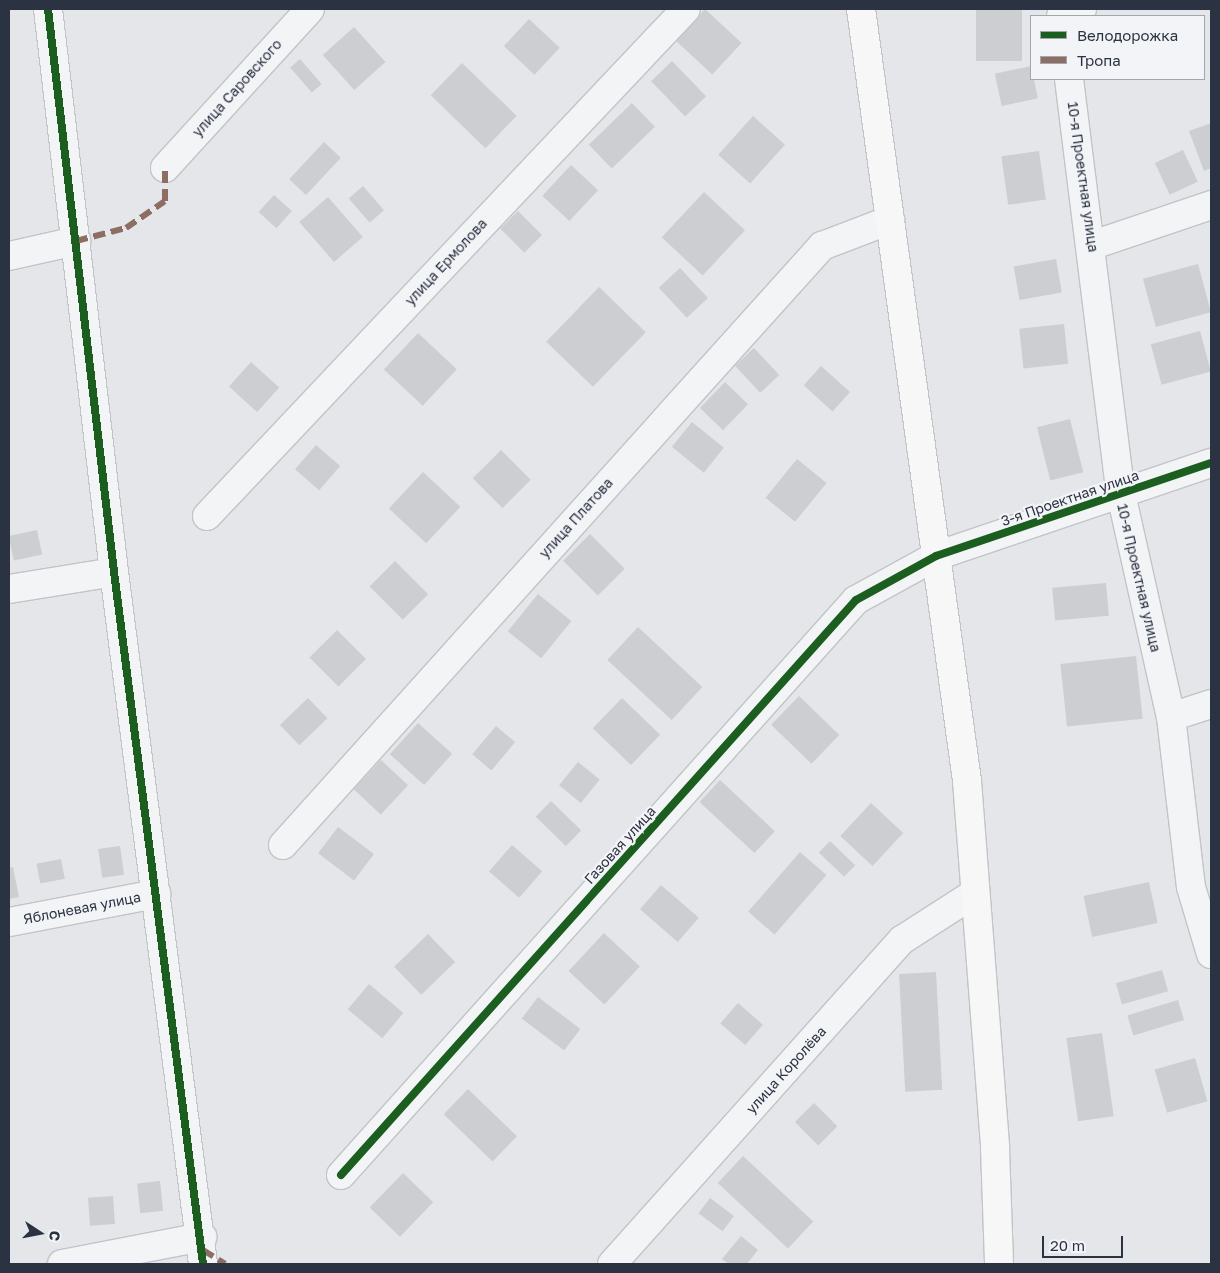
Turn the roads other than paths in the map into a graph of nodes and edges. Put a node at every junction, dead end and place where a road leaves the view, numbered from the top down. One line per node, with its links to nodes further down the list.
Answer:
1 (48, 9): 11 (street)
2 (310, 9): 8 (street, улица Саровского)
3 (686, 9): 16 (street, улица Ермолова)
4 (861, 9): 10 (main road)
5 (1082, 9): 6 (street)
6 (1064, 15)
7 (1069, 80): 12 (street, 10-я Проектная улица)
8 (164, 168)
9 (1211, 205): 12 (street)
10 (890, 220): 17 (main road); 22 (street, улица Платова)
11 (76, 241): 13 (street); 18 (street)
12 (1093, 245): 15 (street, 10-я Проектная улица)
13 (9, 256)
14 (1211, 463): 15 (street, 3-я Проектная улица)
15 (1121, 494): 17 (street, 3-я Проектная улица); 21 (street, 10-я Проектная улица)
16 (207, 516)
17 (936, 556): 23 (main road); 27 (street, Газовая улица)
18 (114, 572): 19 (street); 24 (street)
19 (9, 589)
20 (1211, 704): 21 (street)
21 (1171, 717): 26 (street, 10-я Проектная улица)
22 (282, 845)
23 (976, 893): 31 (street, улица Королёва); 32 (main road)
24 (156, 894): 25 (street, Яблоневая улица); 28 (street)
25 (9, 922)
26 (1211, 954)
27 (341, 1175)
28 (202, 1237): 29 (street); 30 (street)
29 (62, 1264)
30 (203, 1264)
31 (612, 1264)
32 (999, 1264)

